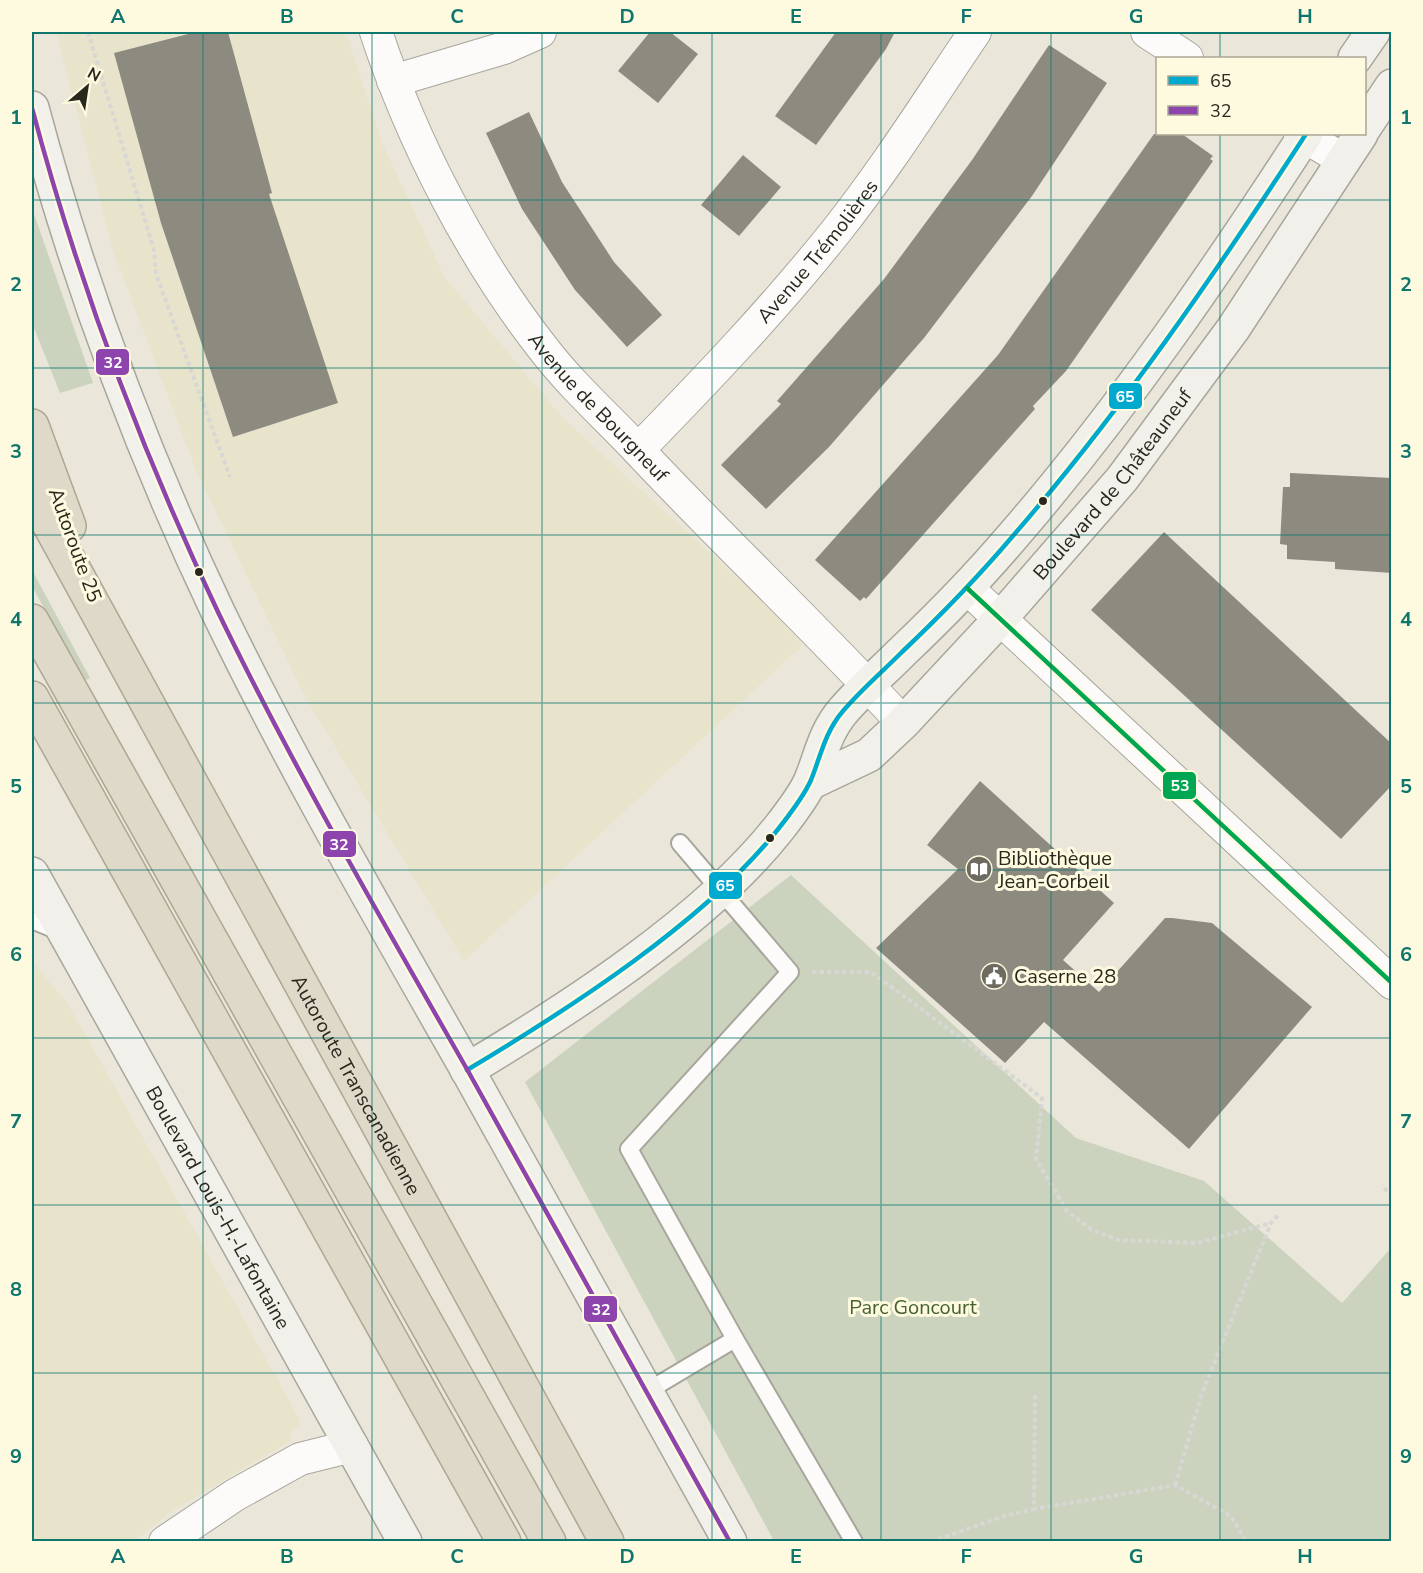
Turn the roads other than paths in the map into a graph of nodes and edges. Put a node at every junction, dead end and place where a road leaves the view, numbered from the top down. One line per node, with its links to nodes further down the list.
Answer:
1 (376, 32): 8 (street, Avenue de Bourgneuf)
2 (540, 32): 8 (street)
3 (975, 32): 16 (street, Avenue Trémolières)
4 (1147, 32): 6 (street)
5 (1372, 32): 7 (main road)
6 (1185, 57)
7 (1356, 57)
8 (393, 81): 16 (street, Avenue de Bourgneuf)
9 (1392, 86): 11 (main road)
10 (32, 108): 32 (main road)
11 (1366, 126)
12 (1302, 135): 18 (main road, Boulevard de Châteauneuf)
13 (1307, 135): 14 (street)
14 (1353, 147): 19 (main road, Boulevard de Châteauneuf)
15 (32, 426): 21 (highway, Autoroute 25)
16 (638, 450): 22 (street, Avenue de Bourgneuf)
17 (32, 494): 21 (highway)
18 (967, 588): 19 (street); 22 (main road, Boulevard de Châteauneuf)
19 (1000, 619): 24 (main road, Boulevard de Châteauneuf); 31 (street)
20 (32, 621): 39 (highway)
21 (107, 629): 40 (highway, Autoroute Transcanadienne)
22 (867, 684): 24 (street, Avenue de Bourgneuf); 25 (main road, Boulevard de Châteauneuf)
23 (32, 699): 38 (highway)
24 (903, 723): 25 (main road, Boulevard de Châteauneuf)
25 (810, 783): 28 (main road, Boulevard de Châteauneuf)
26 (680, 843): 28 (lane)
27 (32, 874): 30 (main road, Boulevard Louis-H.-Lafontaine)
28 (720, 890): 32 (main road, Boulevard de Châteauneuf); 33 (lane)
29 (32, 920): 30 (lane)
30 (64, 932): 35 (main road, Boulevard Louis-H.-Lafontaine)
31 (1392, 983)
32 (467, 1070): 34 (main road)
33 (735, 1339): 34 (lane); 42 (lane)
34 (646, 1392): 41 (main road)
35 (352, 1446): 36 (street); 37 (main road, Boulevard Louis-H.-Lafontaine)
36 (165, 1542)
37 (405, 1542)
38 (504, 1542)
39 (549, 1542)
40 (607, 1542)
41 (730, 1542)
42 (854, 1542)

